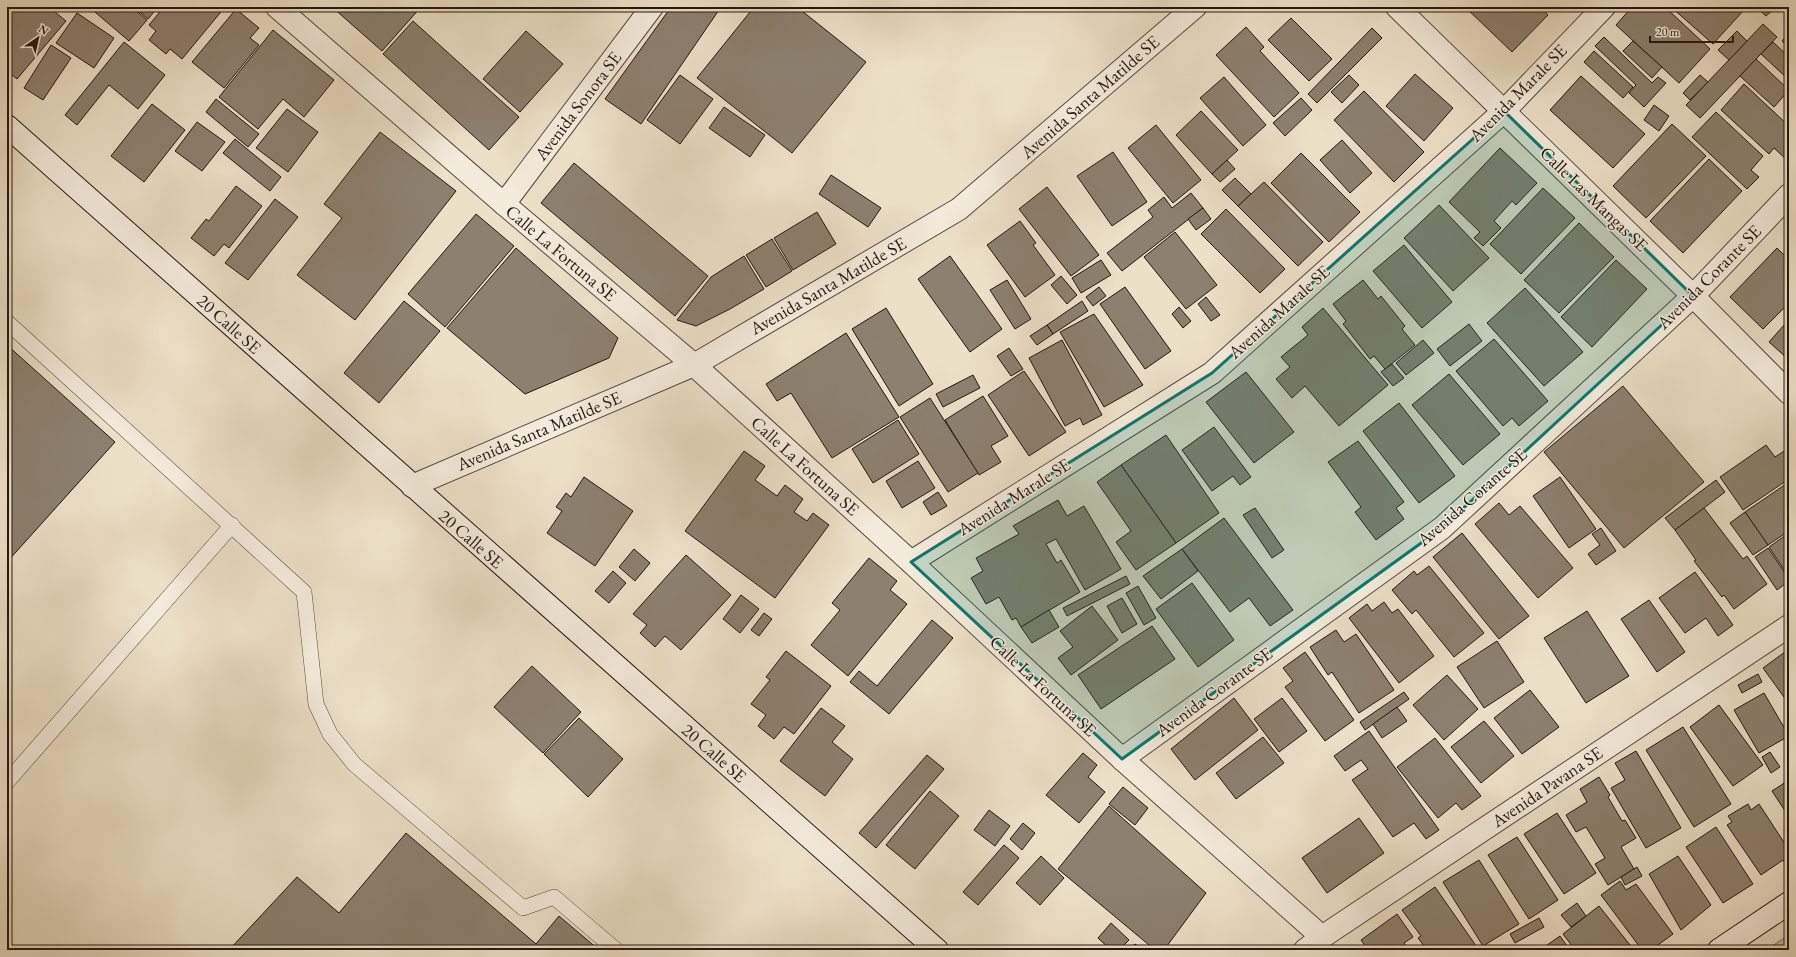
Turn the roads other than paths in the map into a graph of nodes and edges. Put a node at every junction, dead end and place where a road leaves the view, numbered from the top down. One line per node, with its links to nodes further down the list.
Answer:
1 (277, 7): 9 (street, Calle La Fortuna SE)
2 (652, 7): 9 (street, Avenida Sonora SE)
3 (1195, 7): 12 (street, Avenida Santa Matilde SE)
4 (1397, 7): 6 (street, Calle Las Mangas SE)
5 (1604, 7): 6 (street, Avenida Marale SE)
6 (1504, 111): 10 (street, Calle Las Mangas SE); 16 (street, Avenida Marale SE)
7 (7, 126): 14 (street, 20 Calle SE)
8 (1789, 195): 10 (street, Avenida Corante SE)
9 (504, 204): 12 (street, Calle La Fortuna SE)
10 (1694, 296): 13 (street, Calle Las Mangas SE); 18 (street, Avenida Corante SE)
11 (7, 322): 15 (lane)
12 (694, 365): 14 (street, Avenida Santa Matilde SE); 16 (street, Calle La Fortuna SE)
13 (1789, 393)
14 (412, 486): 23 (street, 20 Calle SE)
15 (232, 525): 19 (lane); 22 (lane)
16 (911, 562): 18 (street, Calle La Fortuna SE)
17 (1789, 626): 21 (street, Avenida Pavana SE)
18 (1122, 759): 21 (street, Calle La Fortuna SE)
19 (7, 782)
20 (1789, 903): 24 (street)
21 (1314, 943)
22 (616, 950)
23 (936, 950)
24 (1719, 950)

